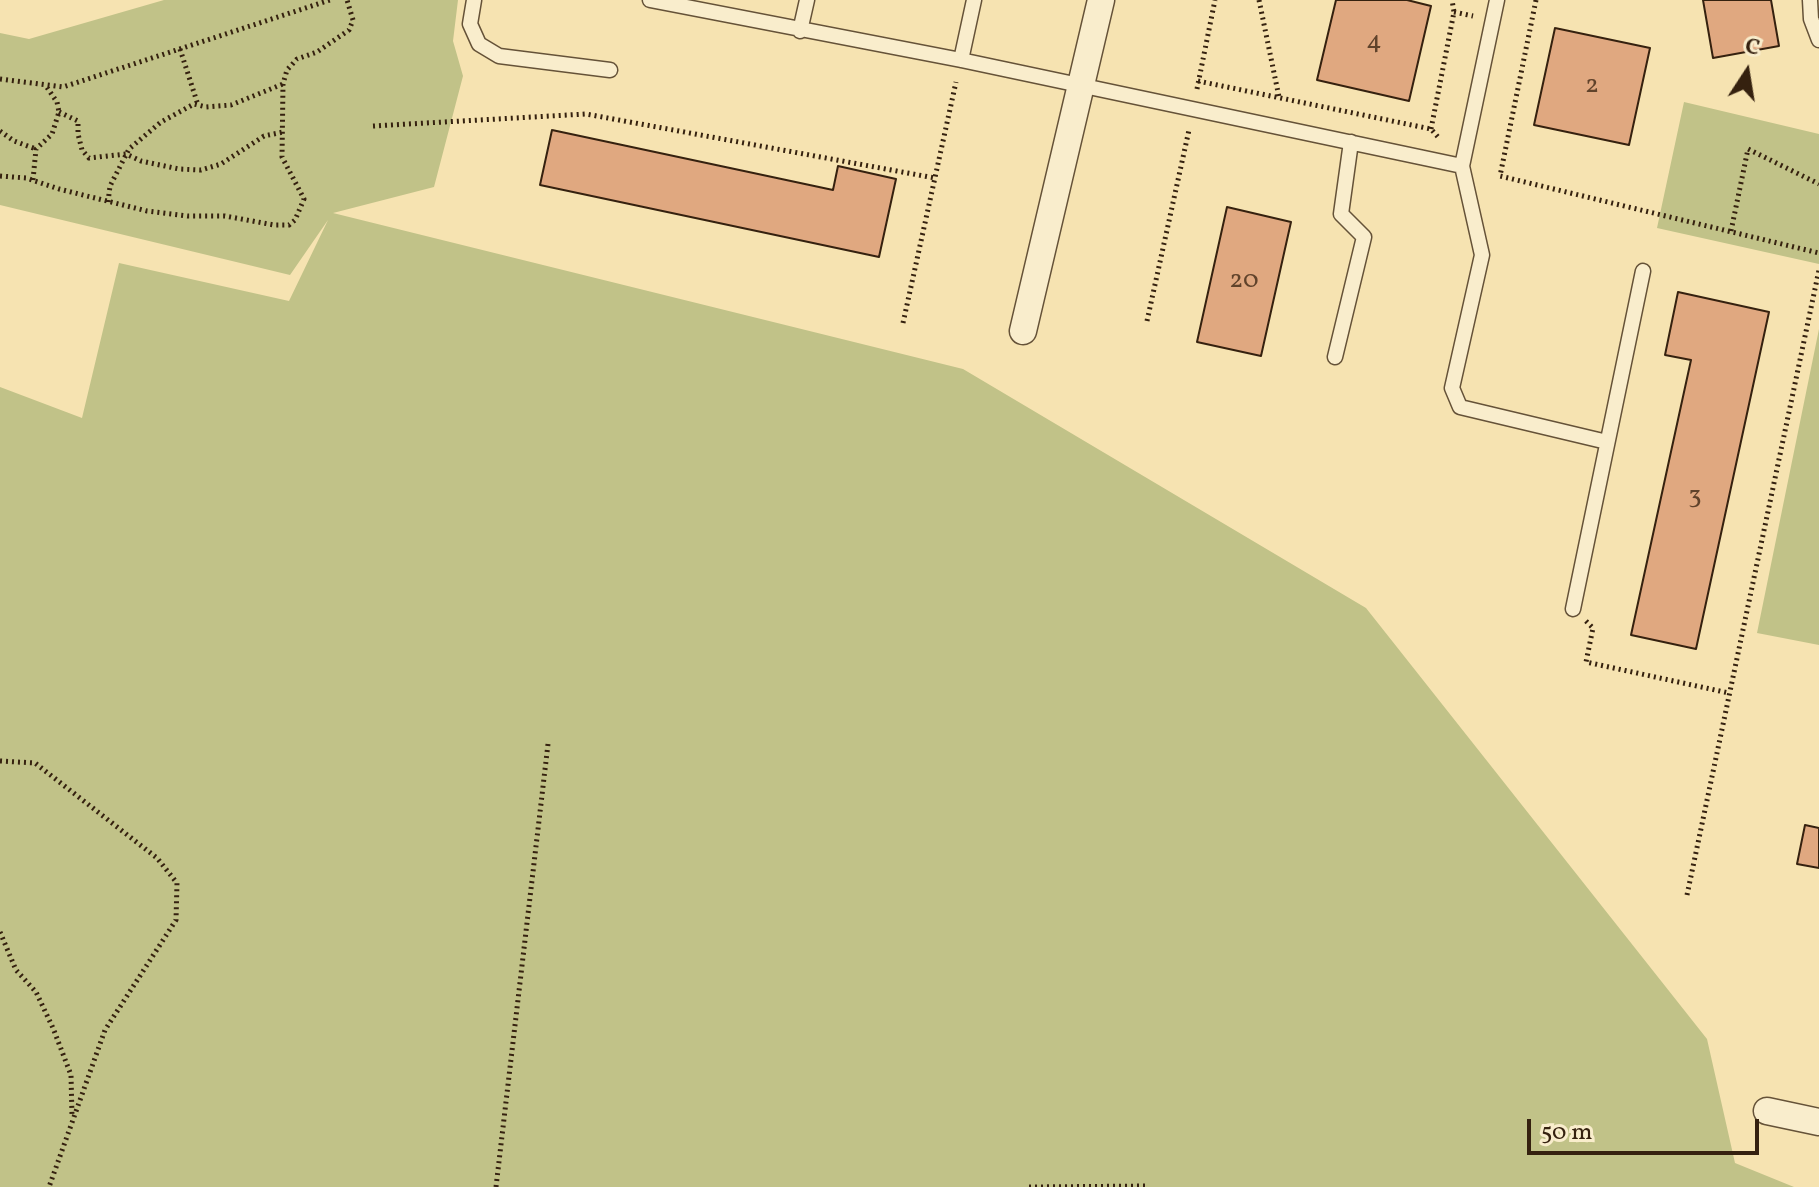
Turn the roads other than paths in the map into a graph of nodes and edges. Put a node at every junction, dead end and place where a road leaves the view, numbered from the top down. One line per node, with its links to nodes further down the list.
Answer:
1 (474, 0): 11 (lane)
2 (650, 0): 8 (lane)
3 (807, 0): 8 (lane)
4 (974, 0): 10 (lane)
5 (1101, 0): 12 (street)
6 (1497, 0): 14 (lane)
7 (1810, 0): 9 (lane)
8 (800, 31): 10 (lane)
9 (1819, 40)
10 (961, 60): 12 (lane)
11 (610, 70)
12 (1081, 87): 13 (lane); 16 (street)
13 (1351, 142): 14 (lane); 17 (lane)
14 (1462, 166): 18 (lane)
15 (1643, 271): 18 (lane)
16 (1023, 331)
17 (1335, 357)
18 (1607, 442): 19 (lane)
19 (1573, 609)
20 (1767, 1111): 21 (street)
21 (1819, 1122)

